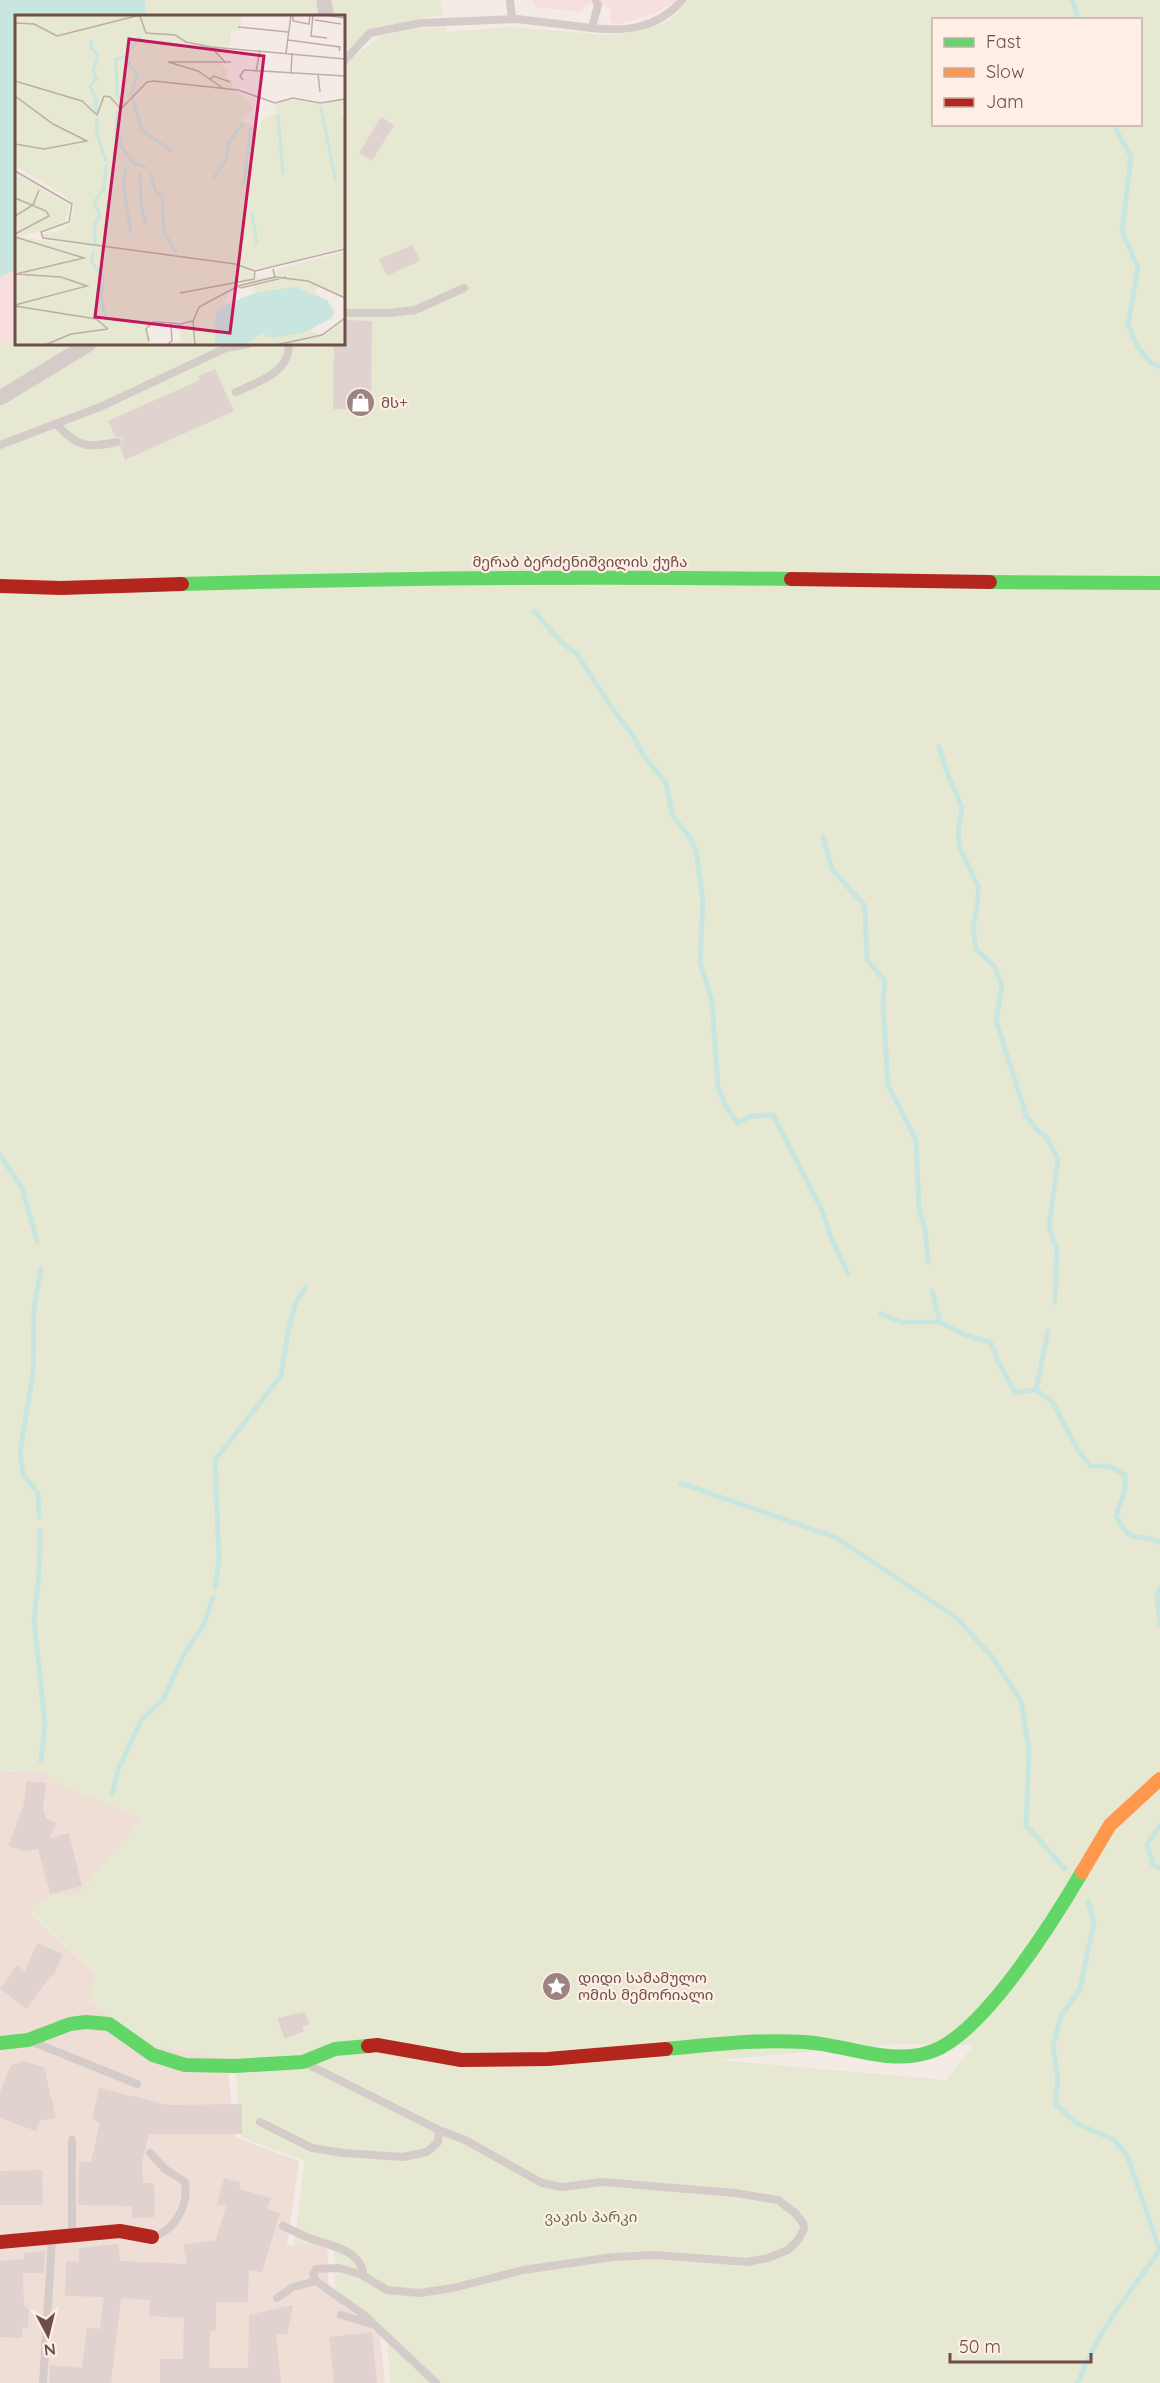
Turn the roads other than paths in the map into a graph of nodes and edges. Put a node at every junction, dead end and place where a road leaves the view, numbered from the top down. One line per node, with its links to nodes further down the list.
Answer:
1 (324, 0): 5 (street)
2 (510, 0): 6 (lane)
3 (596, 0): 7 (lane)
4 (682, 0): 7 (lane)
5 (326, 15)
6 (512, 20): 7 (lane); 8 (lane)
7 (592, 28)
8 (345, 60)
9 (464, 288): 10 (lane)
10 (345, 314)
11 (87, 345): 15 (street)
12 (242, 345): 16 (lane)
13 (289, 345): 14 (lane)
14 (236, 392)
15 (0, 398)
16 (57, 425): 17 (lane); 18 (lane)
17 (117, 442)
18 (0, 445)
19 (1160, 583): 20 (street, მერაბ ბერძენიშვილის ქუჩა)
20 (0, 586)
21 (1160, 1779): 24 (street)
22 (28, 2040): 23 (street); 24 (street); 25 (lane)
23 (0, 2043)
24 (303, 2062): 27 (lane)
25 (137, 2084)
26 (260, 2122): 27 (lane)
27 (439, 2130): 35 (lane)
28 (72, 2140): 31 (lane)
29 (150, 2153): 33 (lane)
30 (283, 2226): 35 (lane)
31 (72, 2233): 32 (street); 33 (street)
32 (52, 2235): 34 (street); 40 (lane)
33 (152, 2237)
34 (0, 2242)
35 (360, 2274): 36 (lane)
36 (316, 2282): 37 (lane); 39 (lane)
37 (277, 2298)
38 (341, 2315): 39 (lane)
39 (376, 2326): 41 (lane)
40 (43, 2383)
41 (436, 2383)

